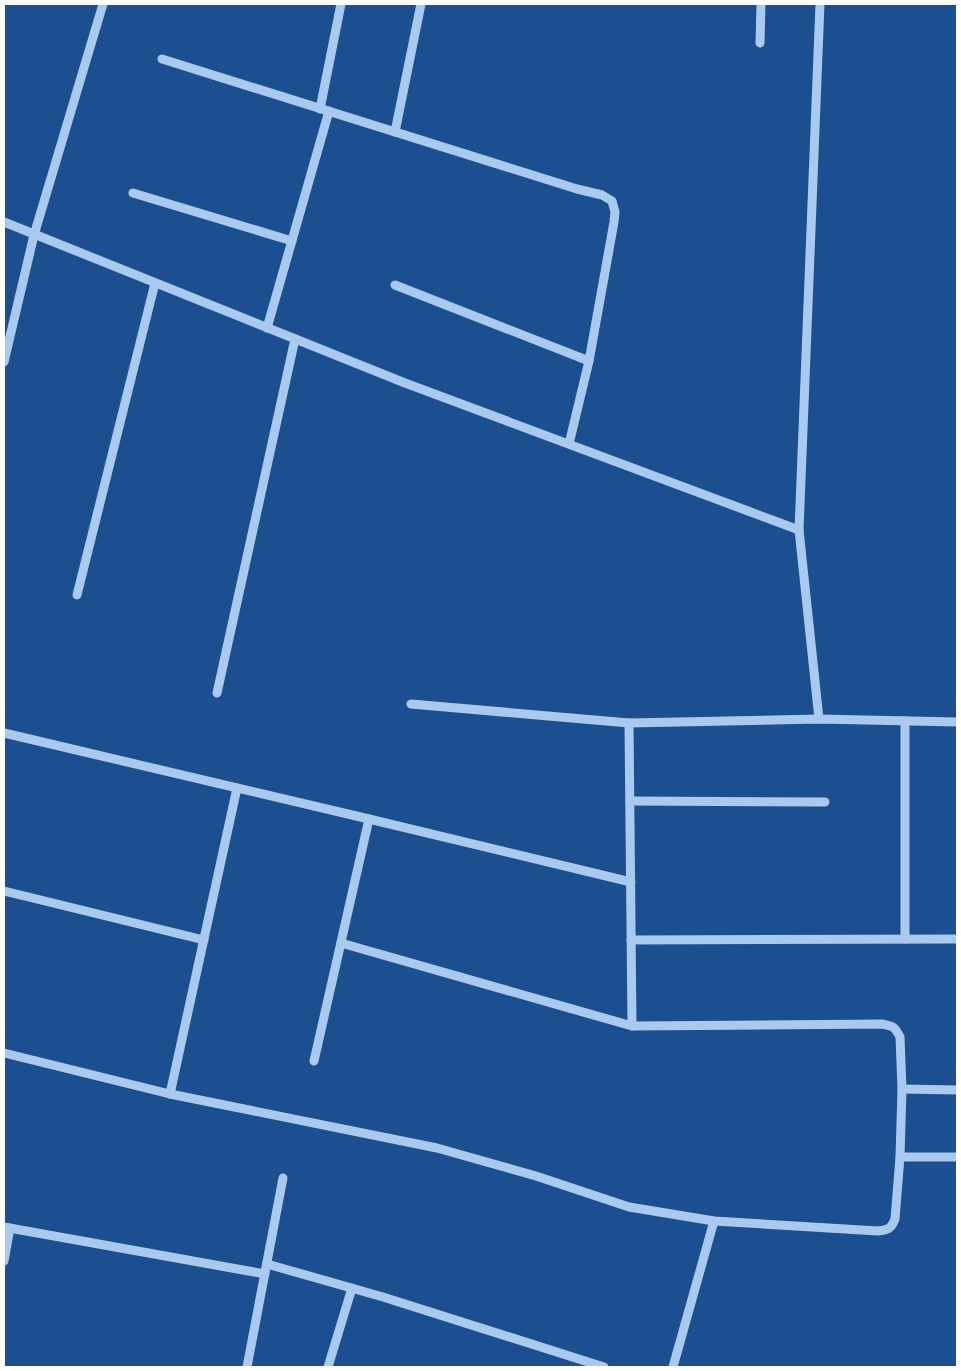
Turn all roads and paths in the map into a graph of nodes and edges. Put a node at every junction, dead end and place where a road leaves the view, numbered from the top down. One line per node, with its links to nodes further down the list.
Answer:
1 (103, 4): 12 (street)
2 (341, 4): 8 (street)
3 (421, 4): 9 (street)
4 (761, 4): 6 (street)
5 (820, 4): 22 (street)
6 (760, 43)
7 (162, 59): 8 (street)
8 (324, 110): 9 (street); 13 (street)
9 (395, 132): 19 (street)
10 (132, 193): 13 (street)
11 (4, 222): 12 (street)
12 (34, 235): 14 (street); 16 (street)
13 (292, 241): 17 (street)
14 (155, 283): 17 (street); 23 (street)
15 (395, 284): 19 (street)
16 (8, 325): 20 (street)
17 (266, 328): 18 (street)
18 (295, 339): 21 (street); 24 (street)
19 (589, 361): 21 (street)
20 (4, 362)
21 (569, 444): 22 (street)
22 (799, 530): 26 (street)
23 (77, 595)
24 (217, 693)
25 (411, 704): 29 (street)
26 (819, 719): 27 (street); 29 (street)
27 (905, 721): 28 (street); 37 (street)
28 (957, 722)
29 (629, 724): 32 (street)
30 (4, 733): 31 (street)
31 (237, 788): 34 (street); 39 (street)
32 (630, 801): 33 (street); 35 (street)
33 (825, 802)
34 (369, 819): 35 (street); 41 (street)
35 (631, 882): 40 (street)
36 (4, 891): 39 (street)
37 (905, 939): 38 (street); 40 (street)
38 (957, 939)
39 (204, 940): 47 (street)
40 (631, 940): 42 (street)
41 (341, 943): 42 (street); 44 (street)
42 (632, 1026): 45 (street)
43 (4, 1053): 47 (street)
44 (314, 1061)
45 (902, 1089): 46 (street); 49 (street)
46 (957, 1090)
47 (170, 1094): 51 (street)
48 (957, 1156): 49 (street)
49 (900, 1157): 51 (street)
50 (283, 1178): 54 (street)
51 (714, 1221): 60 (street)
52 (7, 1227): 53 (street); 55 (street)
53 (4, 1261)
54 (266, 1264): 55 (street); 56 (street)
55 (265, 1274): 57 (street)
56 (352, 1288): 58 (street); 59 (street)
57 (247, 1367)
58 (328, 1367)
59 (604, 1367)
60 (673, 1367)

